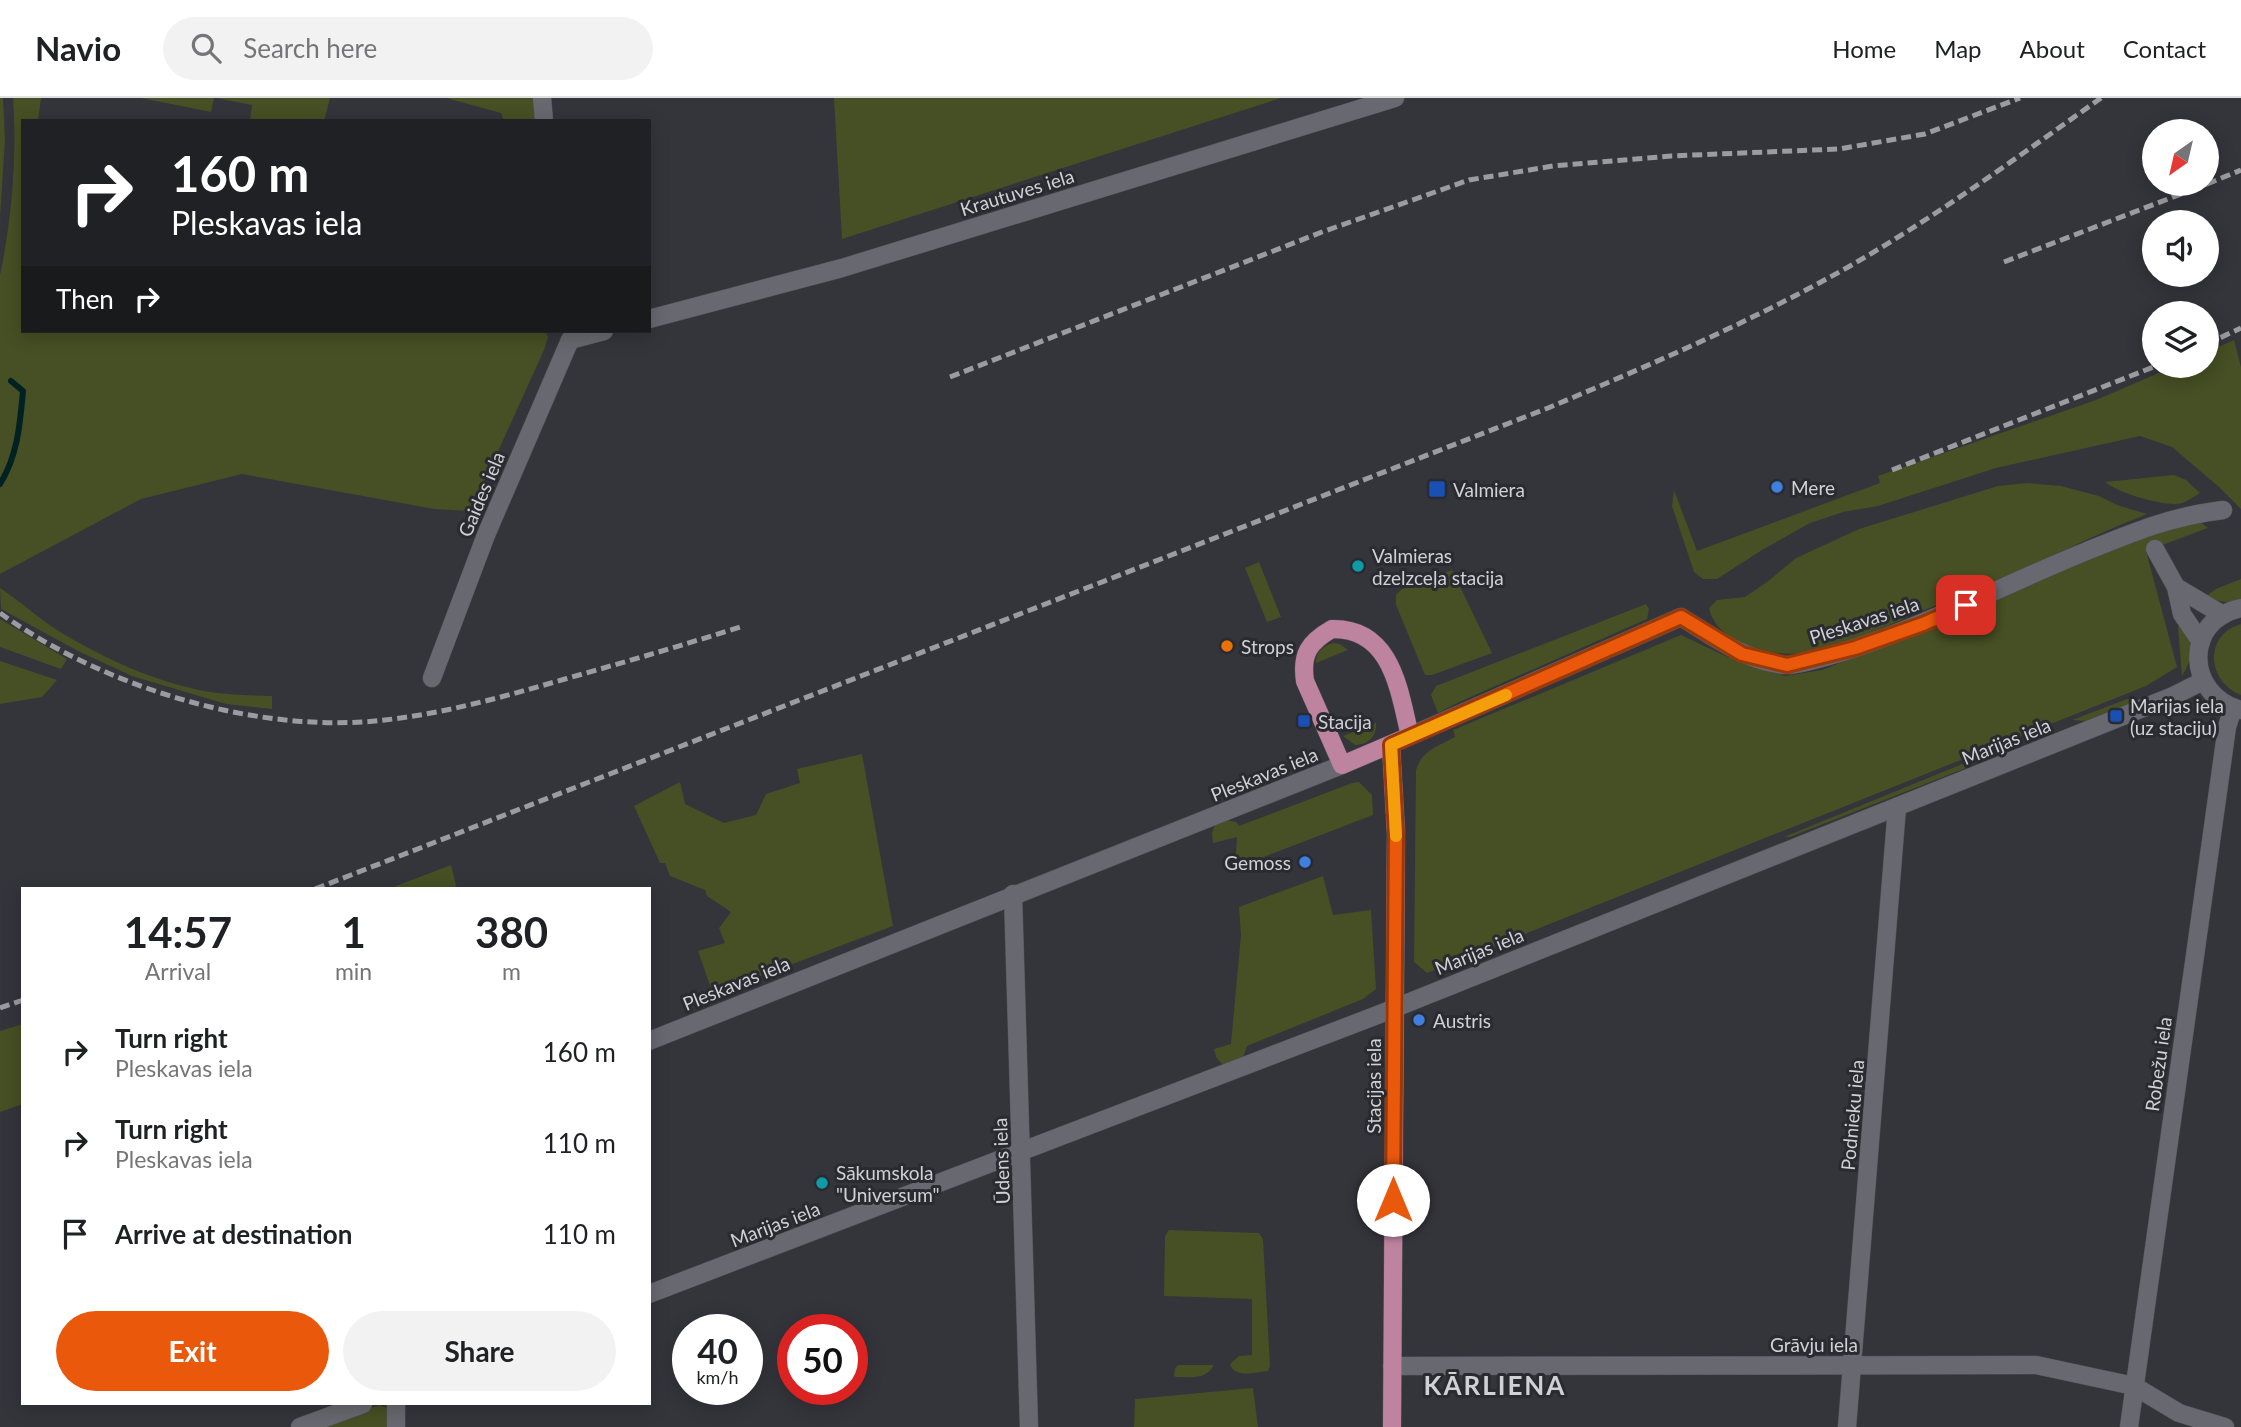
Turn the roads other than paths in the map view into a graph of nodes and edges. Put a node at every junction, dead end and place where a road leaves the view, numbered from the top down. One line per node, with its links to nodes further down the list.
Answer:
1 (542, 98): 3 (street)
2 (1395, 98): 4 (street, Krautuves iela)
3 (544, 119)
4 (651, 318)
5 (586, 333): 6 (street)
6 (567, 335): 13 (street, Gaides iela)
7 (2223, 510): 16 (street, Pleskavas iela)
8 (2155, 549): 9 (street)
9 (2176, 587): 11 (street); 12 (street)
10 (2241, 608): 11 (street)
11 (2223, 615): 12 (street)
12 (2201, 642): 14 (street)
13 (432, 678)
14 (2203, 681): 15 (street); 19 (street, Marijas iela)
15 (2237, 709): 27 (street, Robežu iela)
16 (1410, 736): 17 (main road, Pleskavas iela); 18 (main road)
17 (1391, 745): 18 (main road, Pleskavas iela); 21 (main road, Stacijas iela)
18 (1342, 765): 20 (street, Pleskavas iela)
19 (1897, 807): 21 (street, Marijas iela); 26 (street, Podnieku iela)
20 (1013, 894): 22 (street, Pleskavas iela); 23 (street, Ūdens iela)
21 (1395, 1007): 23 (street, Marijas iela); 25 (main road, Stacijas iela)
22 (651, 1040)
23 (1021, 1152): 24 (street, Marijas iela); 32 (street, Ūdens iela)
24 (651, 1293)
25 (1392, 1366): 26 (street, Grāvju iela); 33 (main road, Stacijas iela)
26 (1853, 1366): 27 (street, Grāvju iela); 34 (street, Podnieku iela)
27 (2134, 1386): 35 (street, Robežu iela); 36 (street, Grāvju iela)
28 (360, 1405): 30 (street)
29 (396, 1405): 31 (street)
30 (300, 1427)
31 (396, 1427)
32 (1029, 1427)
33 (1392, 1427)
34 (1847, 1427)
35 (2129, 1427)
36 (2225, 1427)

